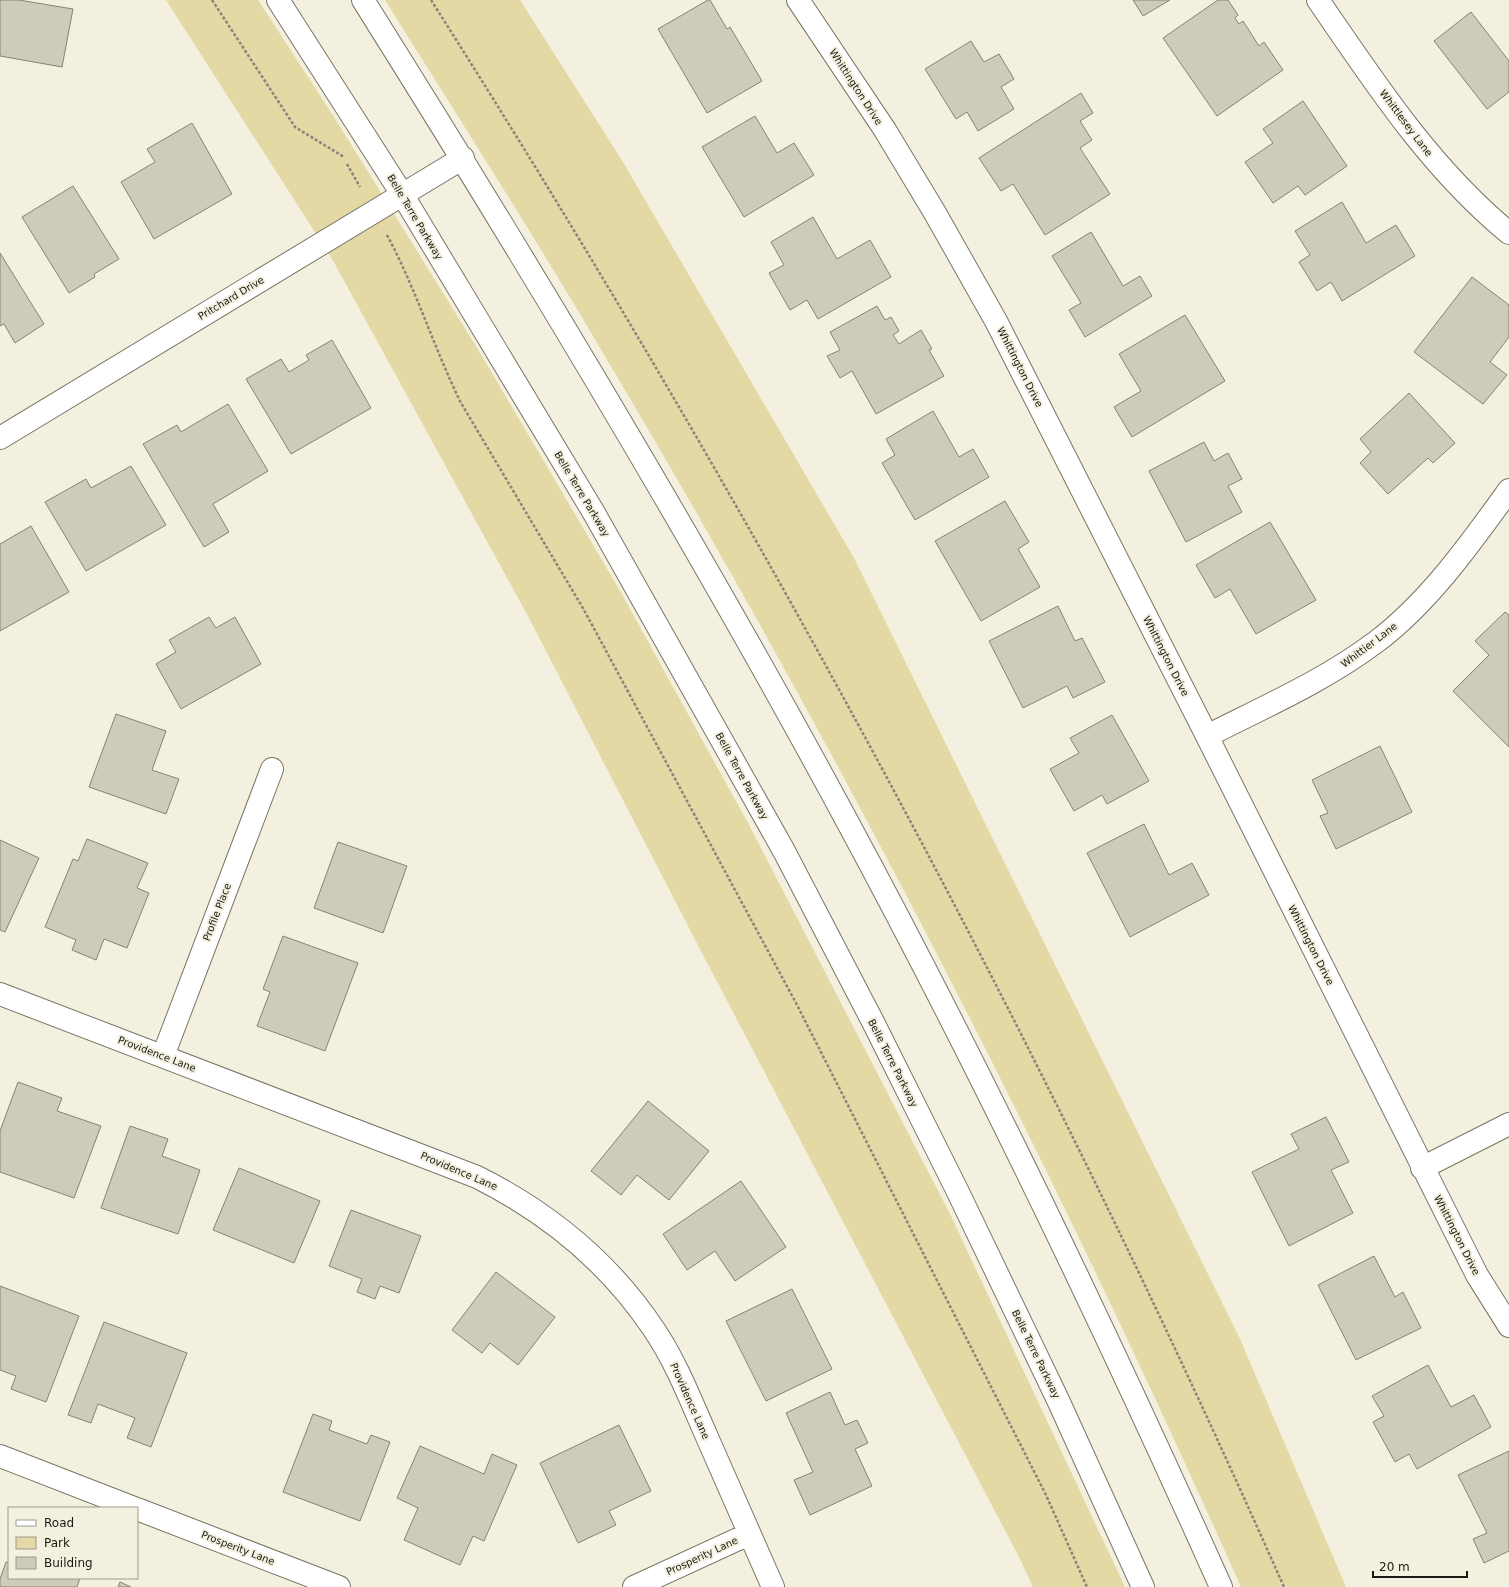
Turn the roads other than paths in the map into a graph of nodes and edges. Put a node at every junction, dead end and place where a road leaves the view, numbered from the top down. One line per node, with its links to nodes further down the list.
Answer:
1 (278, 0): 6 (street, Belle Terre Parkway)
2 (363, 0): 5 (street)
3 (798, 0): 10 (street, Whittington Drive)
4 (1318, 0): 7 (street, Whittlesey Lane)
5 (463, 158): 6 (street, Pritchard Drive); 25 (street)
6 (402, 194): 8 (street, Pritchard Drive); 24 (street, Belle Terre Parkway)
7 (1509, 233)
8 (0, 438)
9 (1509, 490): 10 (street, Whittier Lane)
10 (1207, 736): 15 (street, Whittington Drive)
11 (272, 769): 13 (street, Profile Place)
12 (0, 994): 13 (street, Providence Lane)
13 (163, 1056): 20 (street, Providence Lane)
14 (1509, 1124): 15 (street)
15 (1422, 1168): 16 (street, Whittington Drive)
16 (1509, 1326)
17 (0, 1456): 18 (street)
18 (131, 1507)
19 (138, 1509): 21 (street, Prosperity Lane)
20 (749, 1534): 22 (street, Prosperity Lane); 23 (street, Providence Lane)
21 (339, 1587)
22 (634, 1587)
23 (773, 1587)
24 (1143, 1587)
25 (1222, 1587)

